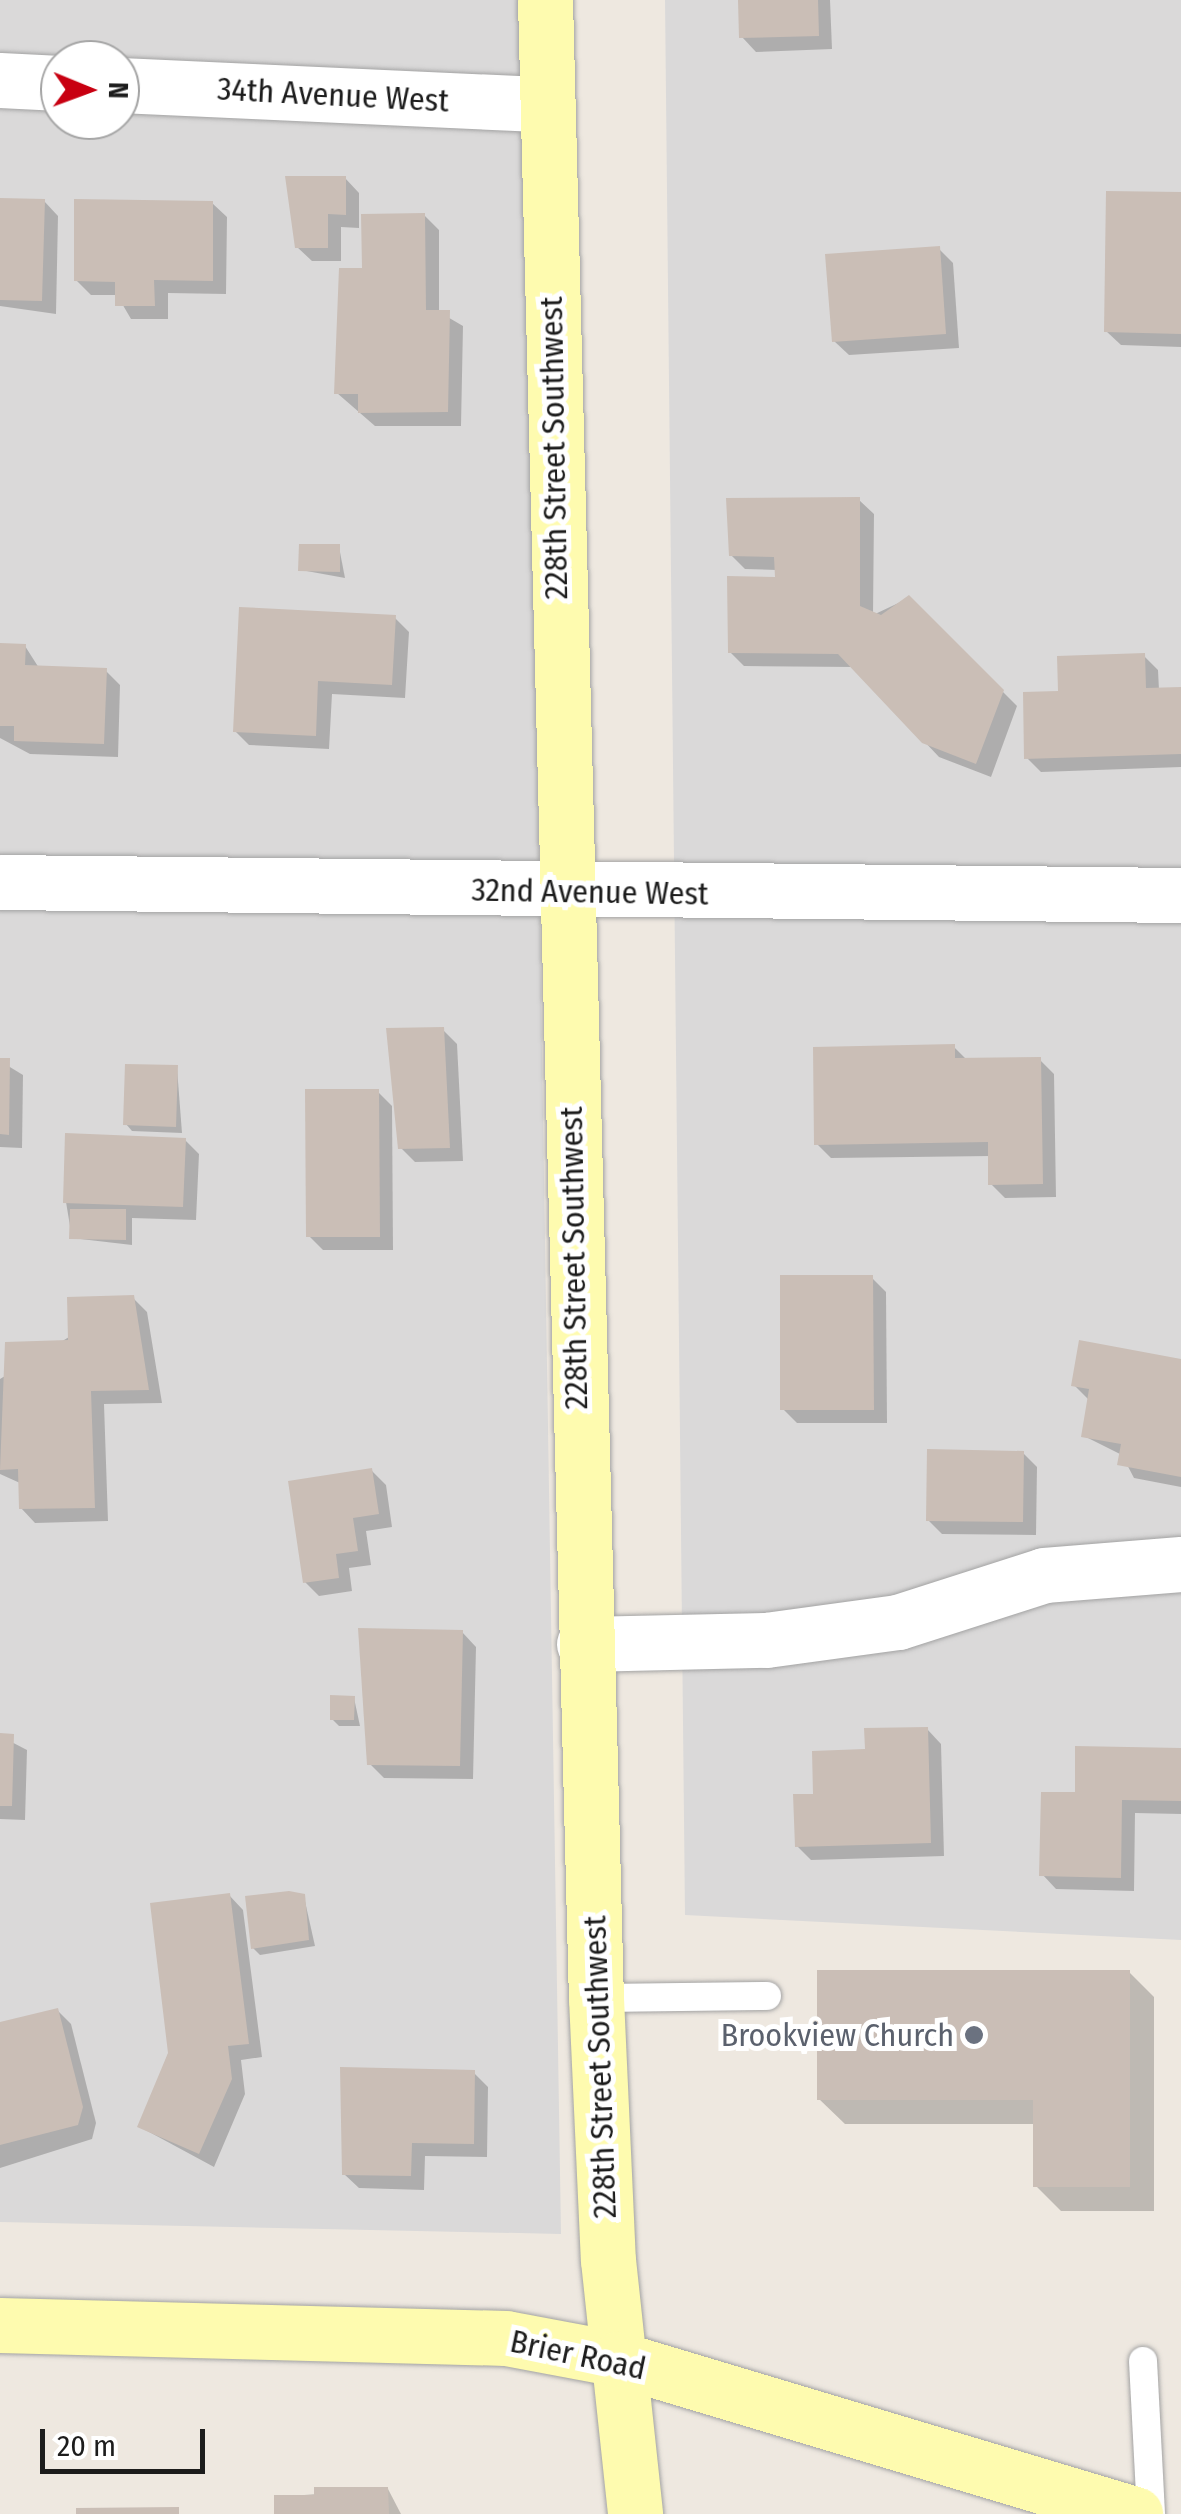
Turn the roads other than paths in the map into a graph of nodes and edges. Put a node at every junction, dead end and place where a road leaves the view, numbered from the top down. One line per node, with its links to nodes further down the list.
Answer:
1 (545, 0): 5 (main road, 228th Street Southwest)
2 (0, 80): 3 (street)
3 (40, 82)
4 (140, 86): 5 (street, 34th Avenue West)
5 (545, 104): 7 (main road, 228th Street Southwest)
6 (0, 882): 7 (street, 32nd Avenue West)
7 (566, 893): 8 (street, 32nd Avenue West); 10 (main road, 228th Street Southwest)
8 (1181, 895)
9 (1181, 1564): 10 (street)
10 (584, 1644): 12 (main road, 228th Street Southwest)
11 (768, 1996): 12 (lane)
12 (596, 1998): 14 (main road, 228th Street Southwest)
13 (0, 2325): 14 (main road, Brier Road)
14 (618, 2359): 16 (main road, 228th Street Southwest); 17 (main road, Brier Road)
15 (1142, 2360): 18 (lane)
16 (634, 2514)
17 (1135, 2514)
18 (1152, 2514)

